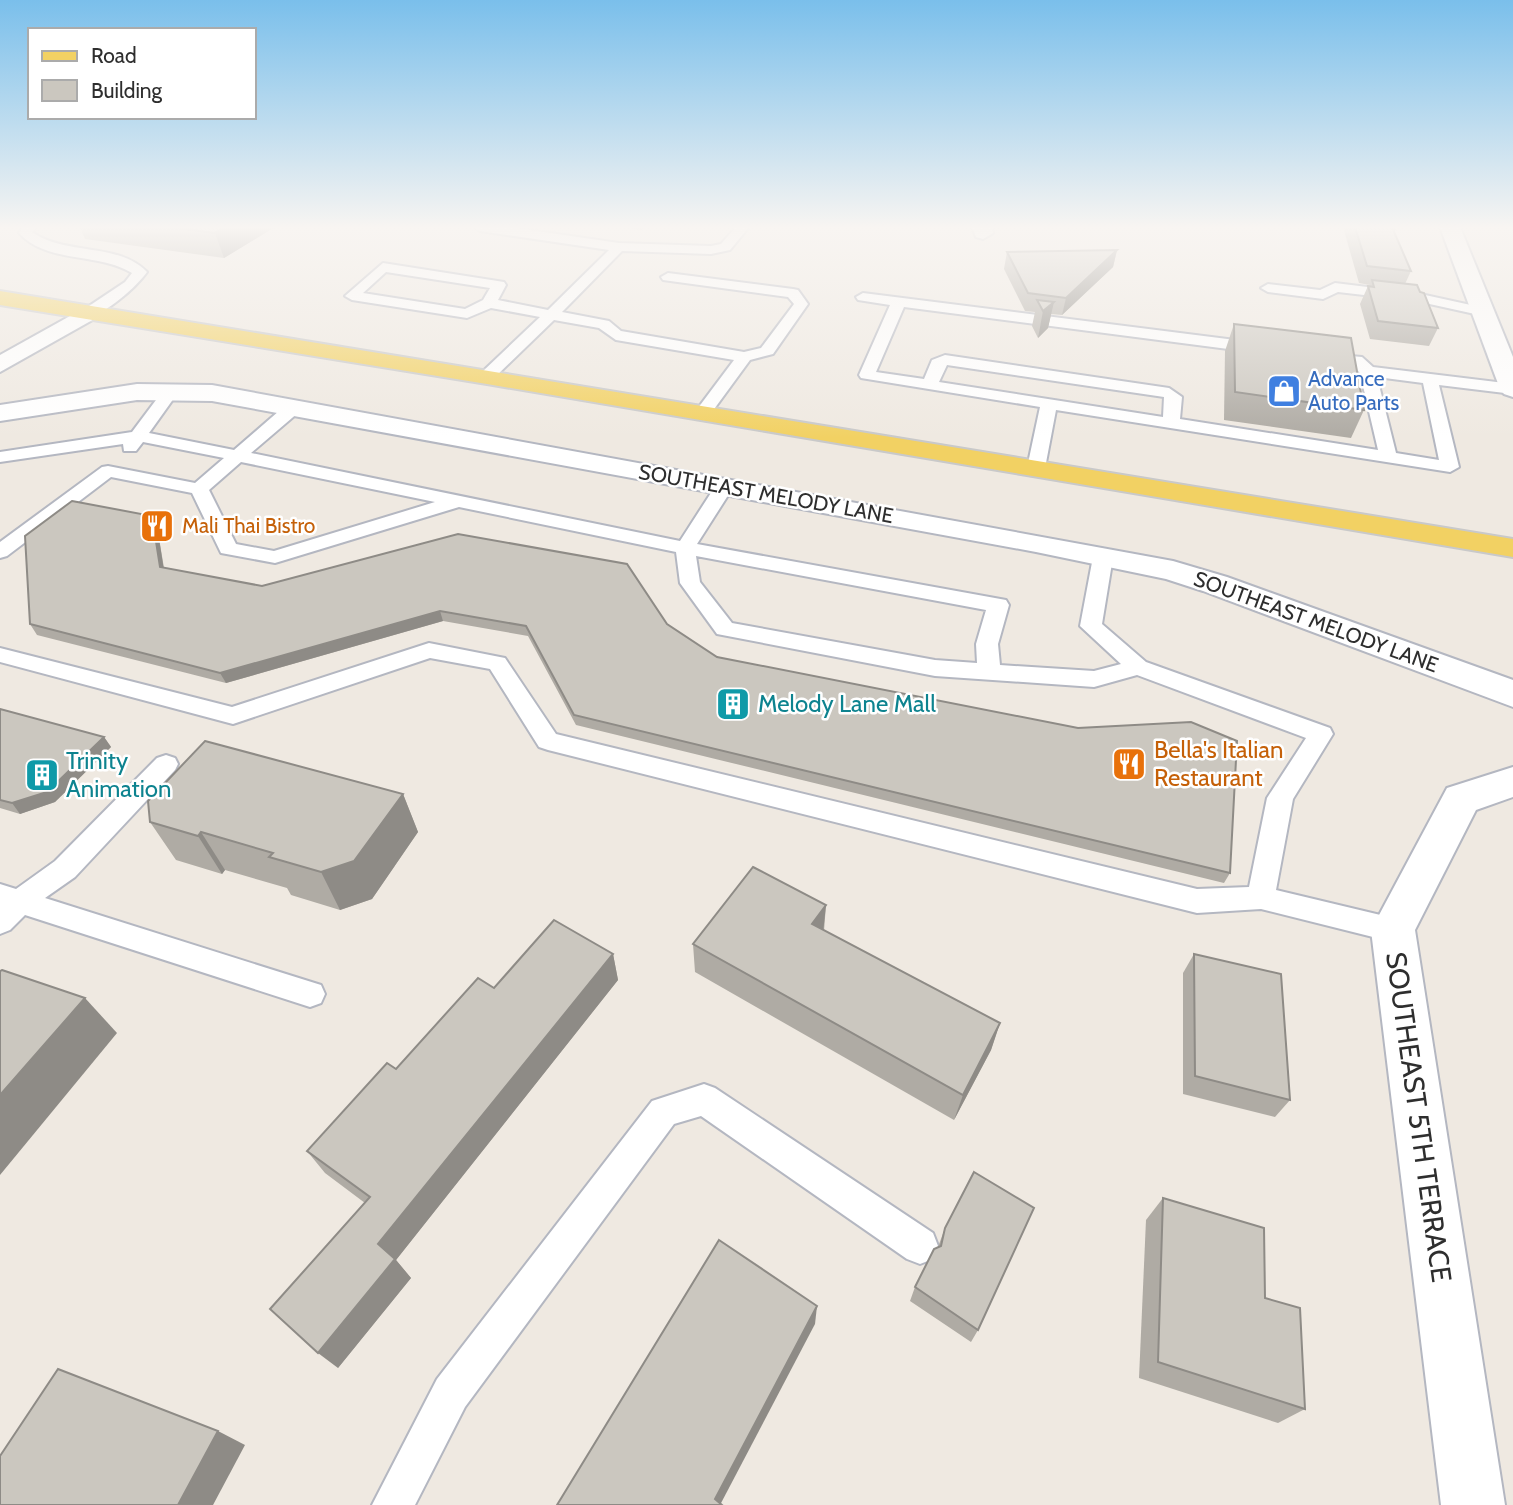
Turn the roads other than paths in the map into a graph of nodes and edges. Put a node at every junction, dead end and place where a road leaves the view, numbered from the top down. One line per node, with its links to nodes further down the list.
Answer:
1 (112, 297): 13 (lane)
2 (360, 297): 11 (lane)
3 (492, 297): 11 (lane)
4 (569, 297): 14 (lane)
5 (796, 297): 17 (lane)
6 (865, 297): 10 (lane)
7 (1417, 297): 12 (lane)
8 (1478, 297): 12 (street)
9 (0, 298): 13 (main road)
10 (899, 302): 15 (lane); 23 (lane)
11 (489, 303): 14 (lane)
12 (1484, 312): 19 (street)
13 (88, 313): 18 (street); 21 (main road)
14 (551, 315): 17 (lane); 21 (lane)
15 (1275, 350)
16 (1302, 354): 20 (lane)
17 (744, 357): 29 (lane)
18 (0, 365)
19 (1509, 365): 24 (street)
20 (1367, 371): 22 (lane); 34 (lane)
21 (488, 376): 29 (main road)
22 (1430, 379): 24 (lane); 34 (lane)
23 (930, 385): 26 (lane); 30 (lane)
24 (1513, 389)
25 (171, 391): 27 (street, SOUTHEAST MELODY LANE); 28 (street, SOUTHEAST MELODY LANE); 31 (lane)
26 (1049, 404): 30 (lane); 35 (lane)
27 (293, 408): 32 (lane); 37 (street, SOUTHEAST MELODY LANE)
28 (0, 412)
29 (703, 412): 35 (main road)
30 (1171, 423): 34 (lane)
31 (140, 436): 32 (lane); 33 (lane); 36 (lane)
32 (237, 454): 38 (lane); 39 (lane)
33 (0, 457)
34 (1388, 457)
35 (1036, 468): 41 (main road)
36 (108, 471): 38 (lane); 42 (lane)
37 (725, 486): 40 (lane); 43 (street, SOUTHEAST MELODY LANE)
38 (199, 489): 39 (lane)
39 (458, 501): 40 (lane)
40 (685, 548): 46 (lane); 46 (lane)
41 (1513, 548)
42 (0, 552)
43 (1103, 557): 45 (lane); 47 (street, SOUTHEAST MELODY LANE)
44 (0, 654): 51 (lane)
45 (1138, 667): 46 (lane); 51 (lane)
46 (989, 672)
47 (1513, 694)
48 (166, 764): 50 (lane)
49 (1513, 782): 53 (street, SOUTHEAST 5TH TERRACE)
50 (10, 898): 52 (lane); 54 (lane)
51 (1261, 898): 53 (lane)
52 (0, 922)
53 (1393, 930): 57 (street, SOUTHEAST 5TH TERRACE)
54 (310, 994)
55 (920, 1246): 56 (lane)
56 (393, 1505)
57 (1473, 1505)

